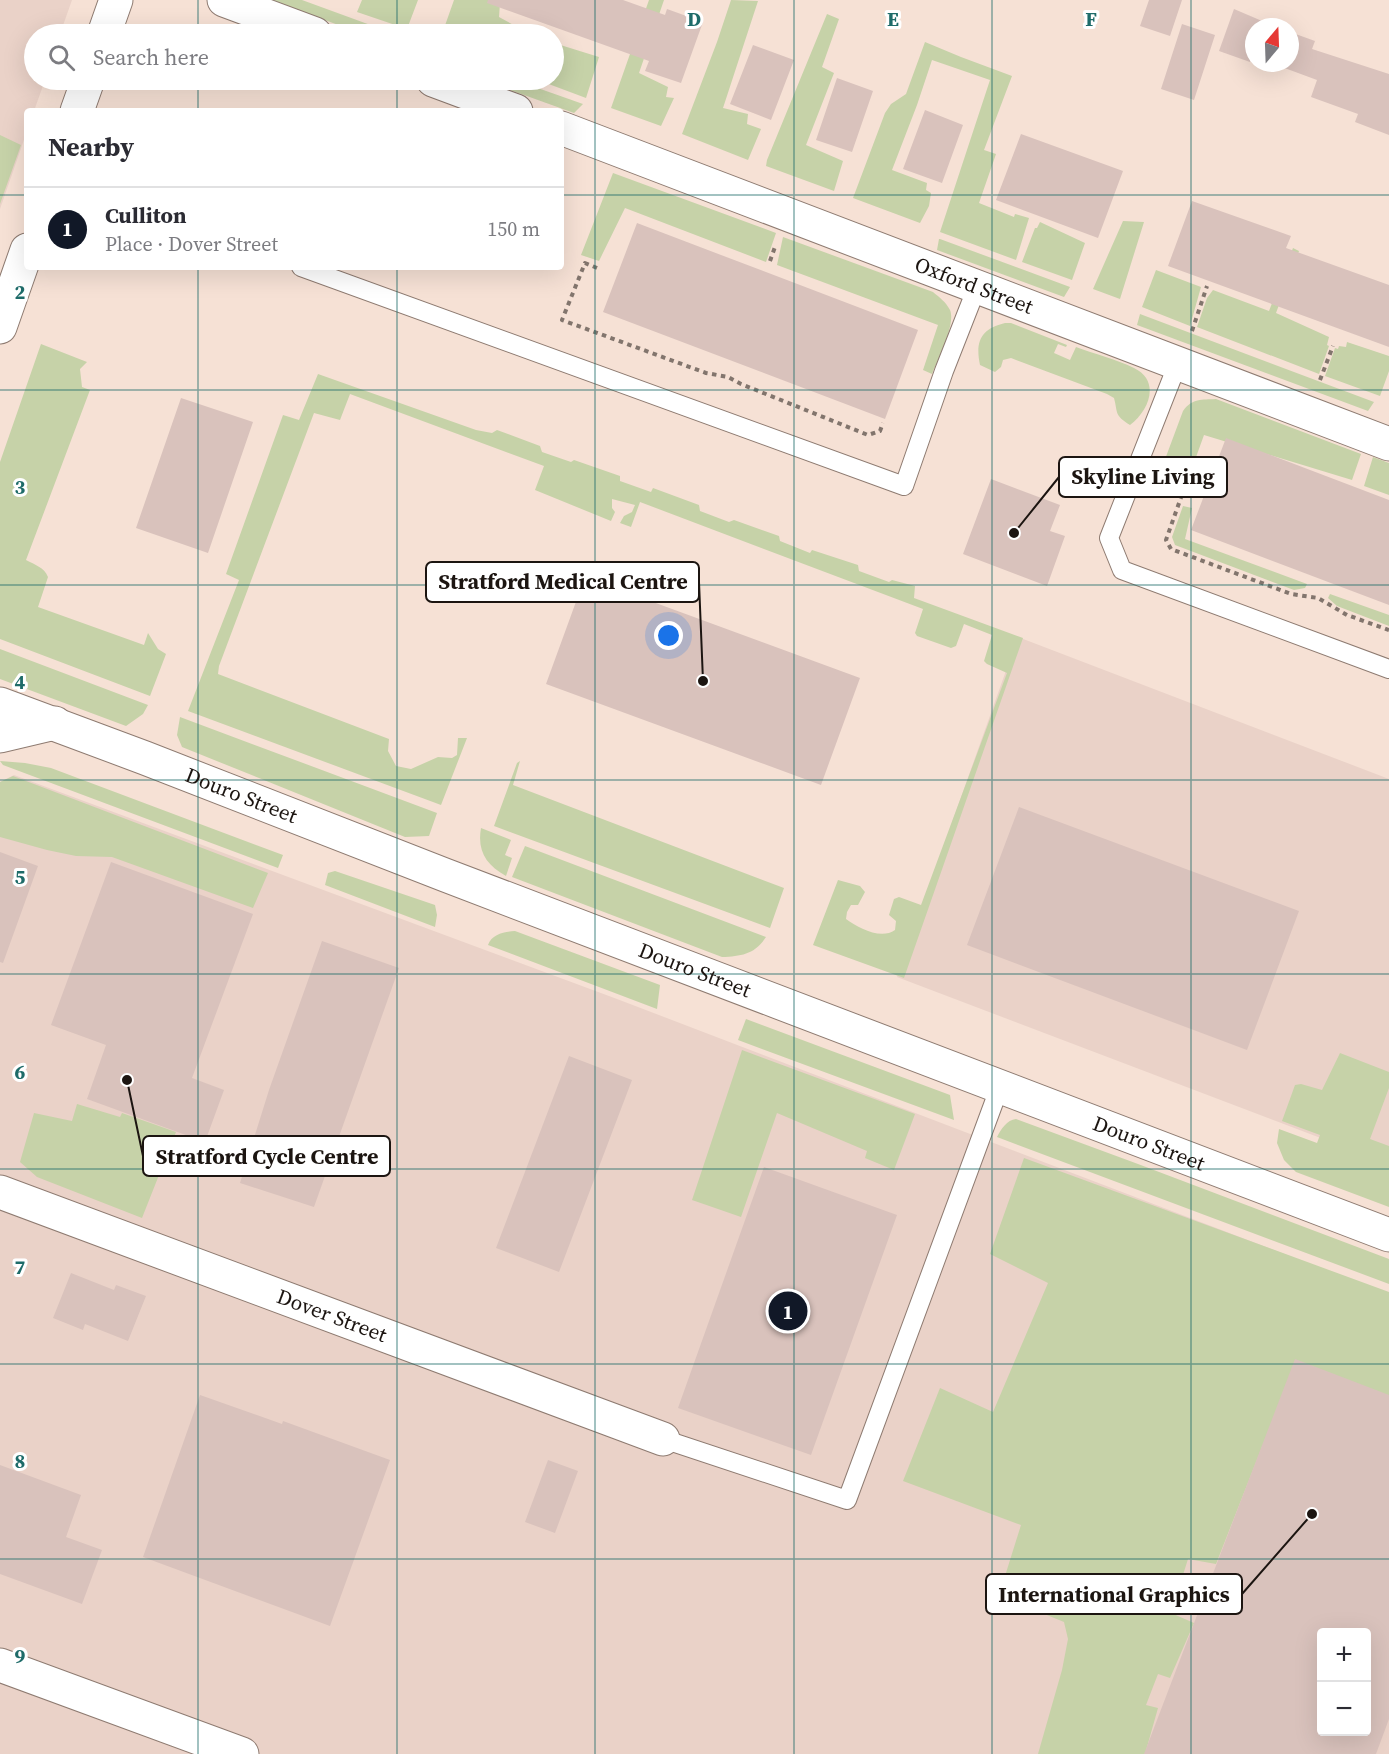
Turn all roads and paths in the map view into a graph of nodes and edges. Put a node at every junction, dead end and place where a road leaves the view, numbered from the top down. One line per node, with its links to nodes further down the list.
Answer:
1 (116, 0): 3 (street)
2 (224, 0): 4 (street)
3 (108, 24)
4 (288, 24)
5 (84, 90): 7 (street)
6 (460, 90): 8 (street)
7 (78, 108)
8 (508, 108)
9 (564, 129): 16 (street, Oxford Street)
10 (779, 235): 12 (path)
11 (24, 259): 17 (street)
12 (770, 261)
13 (597, 268): 22 (path)
14 (309, 270): 16 (lane)
15 (1207, 286): 18 (path)
16 (977, 287): 20 (street, Oxford Street)
17 (0, 327)
18 (1192, 331)
19 (1333, 345): 21 (path)
20 (1178, 363): 23 (street, Oxford Street); 26 (lane)
21 (1320, 380)
22 (883, 423)
23 (1389, 444)
24 (1185, 486): 25 (path)
25 (1389, 630)
26 (1389, 669)
27 (0, 704): 28 (street, Douro Street)
28 (55, 723): 29 (street); 30 (street, Douro Street)
29 (0, 736)
30 (1000, 1086): 32 (street, Douro Street); 33 (lane)
31 (0, 1192): 33 (street, Dover Street)
32 (1389, 1235)
33 (663, 1439)
34 (0, 1665): 35 (street)
35 (242, 1754)

